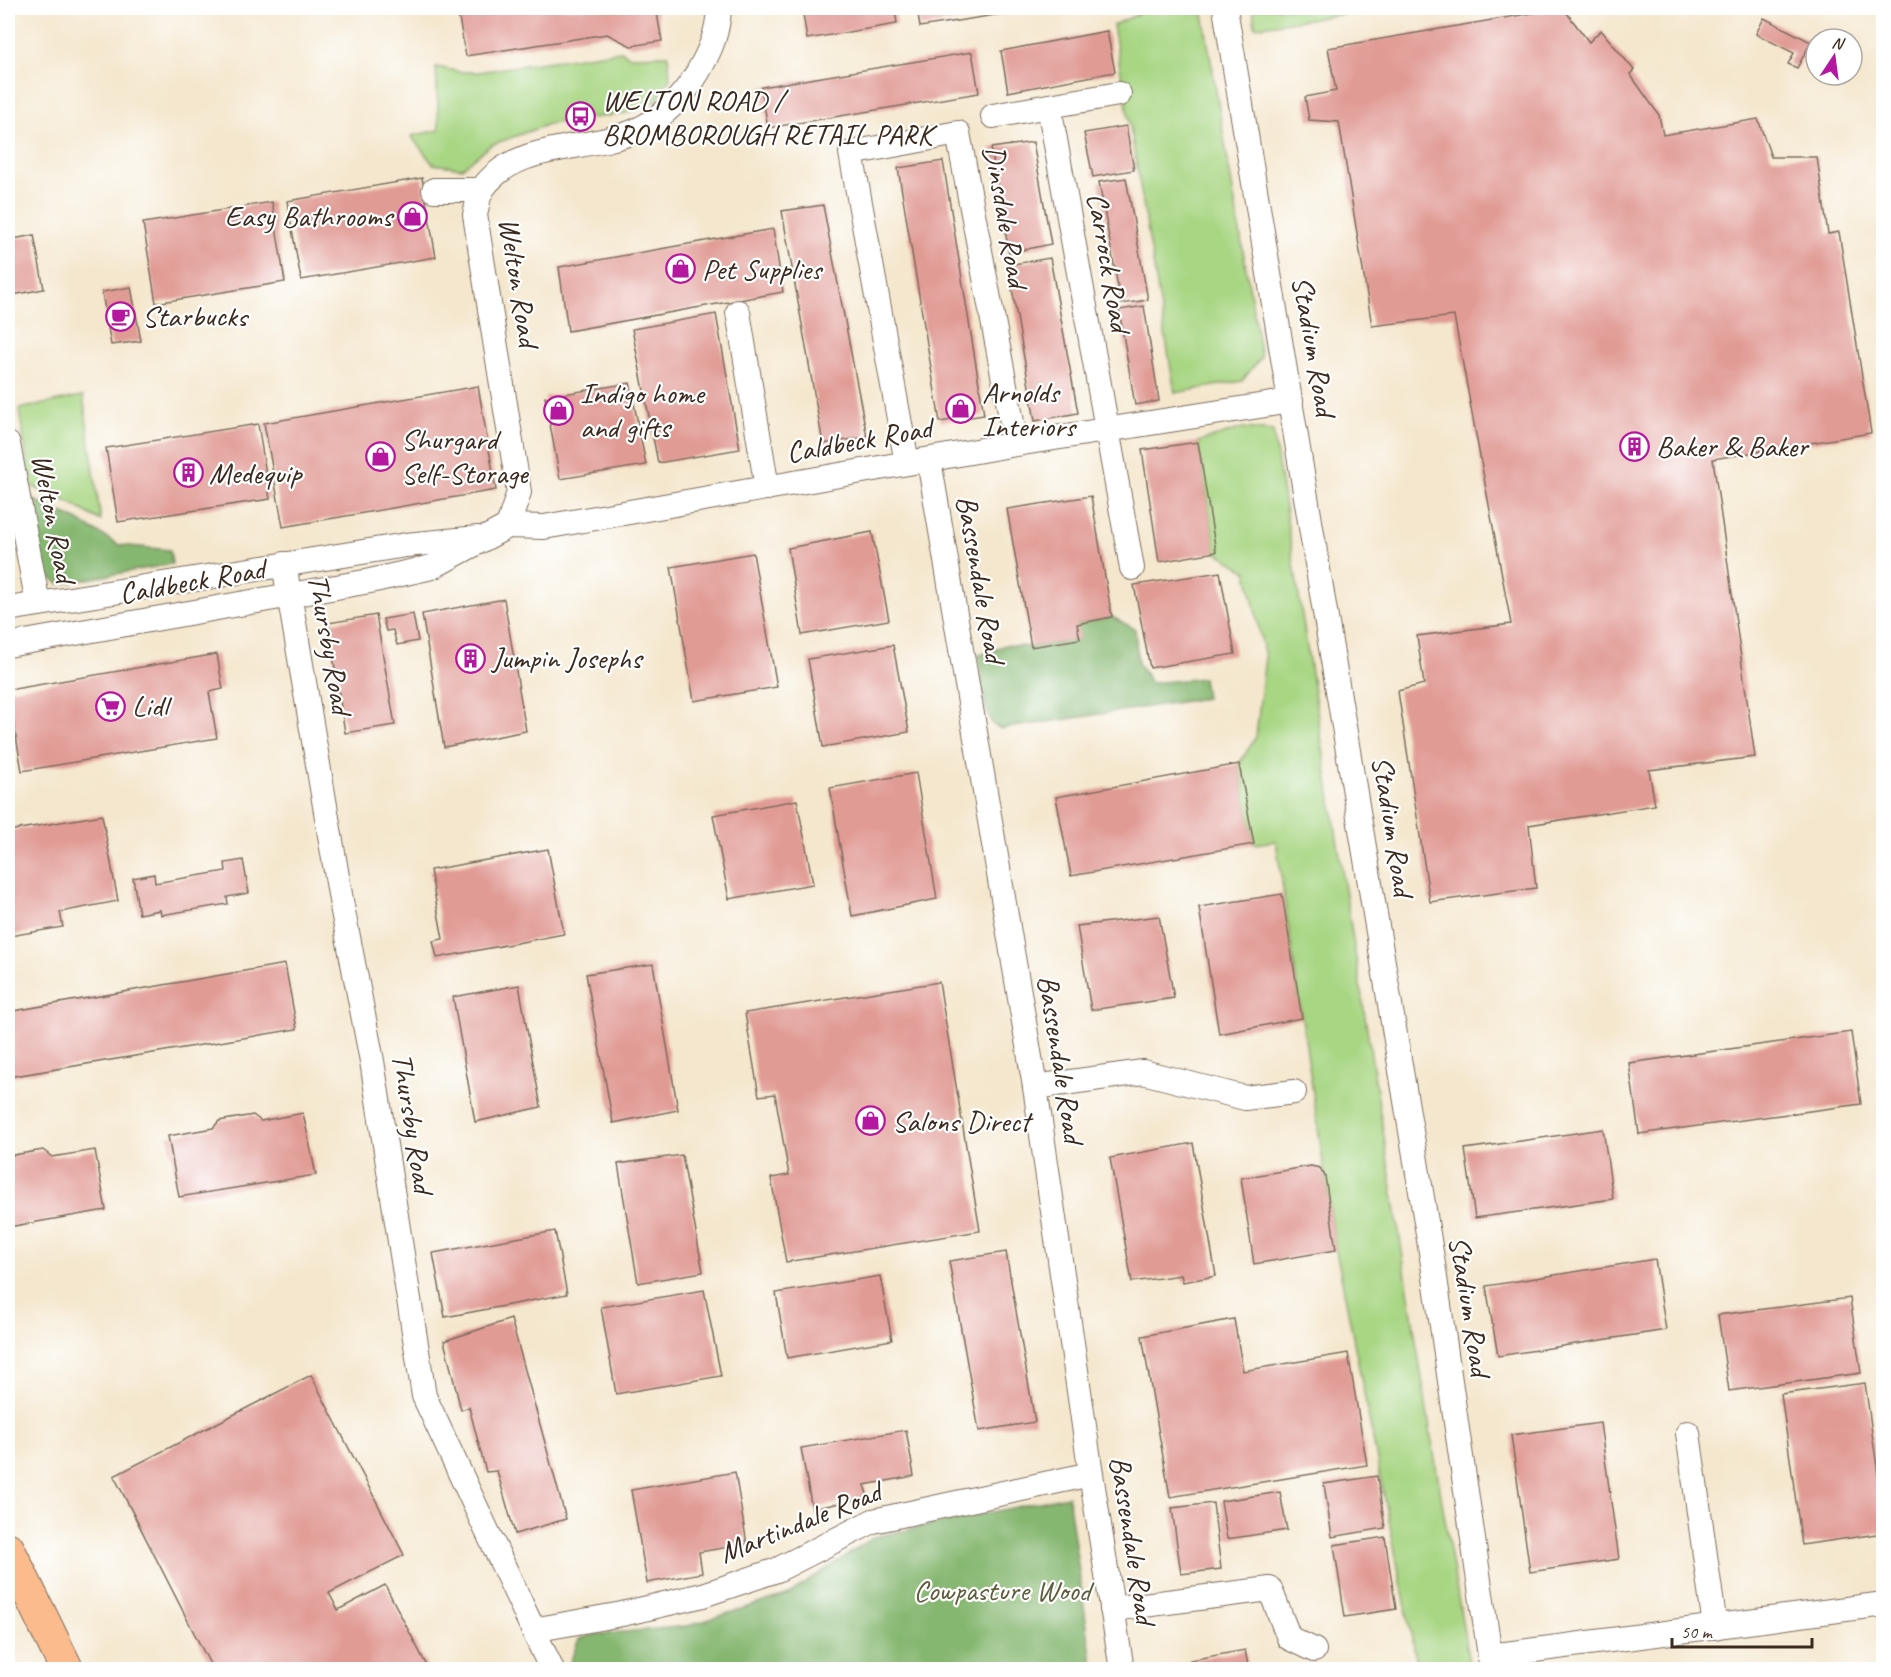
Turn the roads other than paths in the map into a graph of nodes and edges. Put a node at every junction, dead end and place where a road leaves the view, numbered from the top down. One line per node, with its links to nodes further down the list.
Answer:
1 (719, 8): 7 (street, Welton Road)
2 (1225, 8): 9 (street, Stadium Road)
3 (1119, 94): 4 (street)
4 (1049, 106): 5 (street); 10 (street, Carrock Road)
5 (993, 116)
6 (434, 190): 7 (street)
7 (481, 190): 15 (street, Welton Road)
8 (738, 312): 14 (street)
9 (1291, 401): 10 (street, Caldbeck Road); 35 (street, Stadium Road)
10 (1107, 430): 12 (street, Caldbeck Road); 18 (street, Carrock Road)
11 (8, 444): 20 (street, Welton Road)
12 (1016, 444): 13 (street, Caldbeck Road); 13 (street, Dinsdale Road)
13 (918, 461): 14 (street, Caldbeck Road); 24 (street, Bassendale Road)
14 (767, 488): 15 (street, Caldbeck Road)
15 (508, 526): 16 (street, Caldbeck Road)
16 (486, 537): 17 (street, Caldbeck Road); 19 (street, Caldbeck Road)
17 (284, 564): 19 (street, Thursby Road); 20 (street, Caldbeck Road)
18 (1132, 567)
19 (289, 596): 22 (street, Caldbeck Road); 33 (street, Thursby Road)
20 (38, 604): 21 (street, Caldbeck Road); 22 (street)
21 (8, 609)
22 (156, 619): 23 (street, Caldbeck Road)
23 (8, 645)
24 (1035, 1087): 25 (street); 27 (street, Bassendale Road)
25 (1294, 1092)
26 (1688, 1433): 32 (street)
27 (1091, 1474): 31 (street, Bassendale Road); 33 (street, Martindale Road)
28 (8, 1550): 37 (highway)
29 (8, 1600): 36 (highway)
30 (1884, 1604): 32 (street)
31 (1112, 1609): 34 (street); 39 (street, Bassendale Road)
32 (1715, 1627): 35 (street)
33 (533, 1630): 38 (street, Thursby Road)
34 (1314, 1650)
35 (1491, 1663)
36 (42, 1670)
37 (67, 1670)
38 (552, 1670)
39 (1122, 1670)

